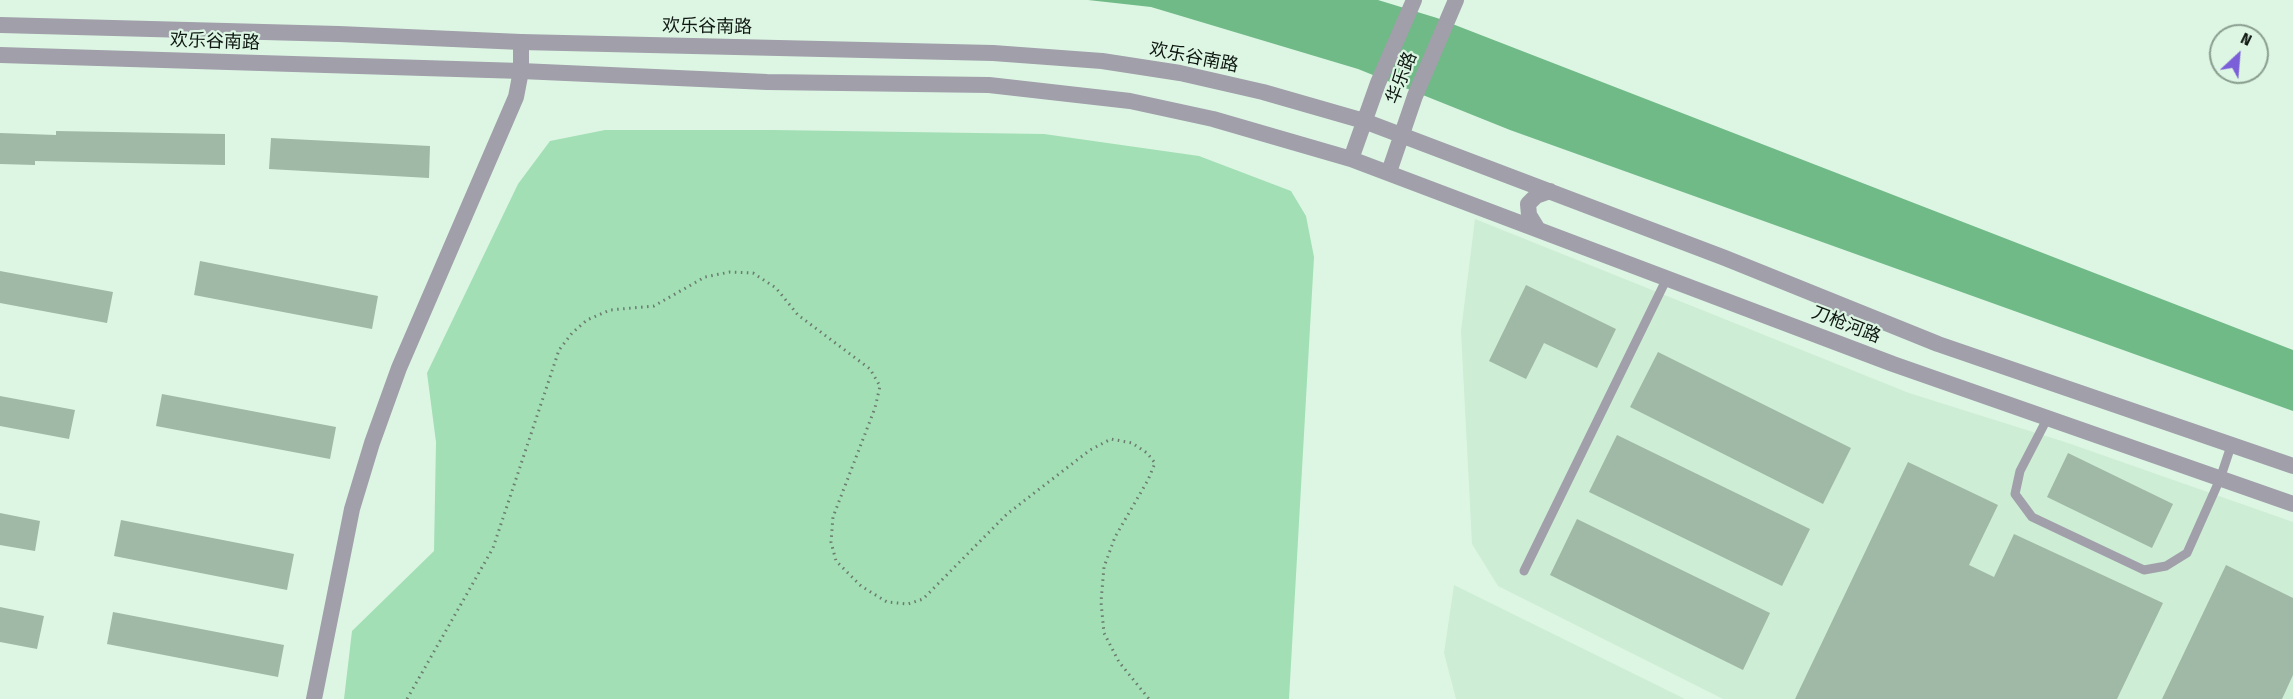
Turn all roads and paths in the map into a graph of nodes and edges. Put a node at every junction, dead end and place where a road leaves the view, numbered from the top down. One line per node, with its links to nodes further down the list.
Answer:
1 (1456, 0): 10 (street, 华乐路)
2 (1411, 7): 9 (street, 华乐路)
3 (0, 25): 4 (street, 欢乐谷南路)
4 (339, 34): 5 (street, 欢乐谷南路); 7 (street)
5 (521, 42): 8 (street); 9 (street, 欢乐谷南路)
6 (0, 55): 7 (street, 欢乐谷南路)
7 (335, 65): 8 (street, 欢乐谷南路)
8 (521, 71): 11 (street, 欢乐谷南路); 22 (street)
9 (1364, 121): 10 (street, 欢乐谷南路); 11 (street, 华乐路)
10 (1402, 136): 12 (street, 华乐路); 13 (street, 刀枪河路)
11 (1351, 159): 12 (street, 欢乐谷南路)
12 (1389, 172): 14 (street, 刀枪河路)
13 (1550, 191): 14 (street); 17 (street, 刀枪河路)
14 (1537, 228): 15 (street, 刀枪河路)
15 (1667, 278): 16 (street, 刀枪河路); 21 (lane)
16 (2047, 419): 19 (street, 刀枪河路); 19 (lane)
17 (2231, 446): 18 (street, 刀枪河路); 19 (lane)
18 (2293, 466)
19 (2220, 479): 20 (street, 刀枪河路)
20 (2293, 504)
21 (1524, 571)
22 (314, 699)
23 (407, 699): 24 (path)
24 (1149, 699)

